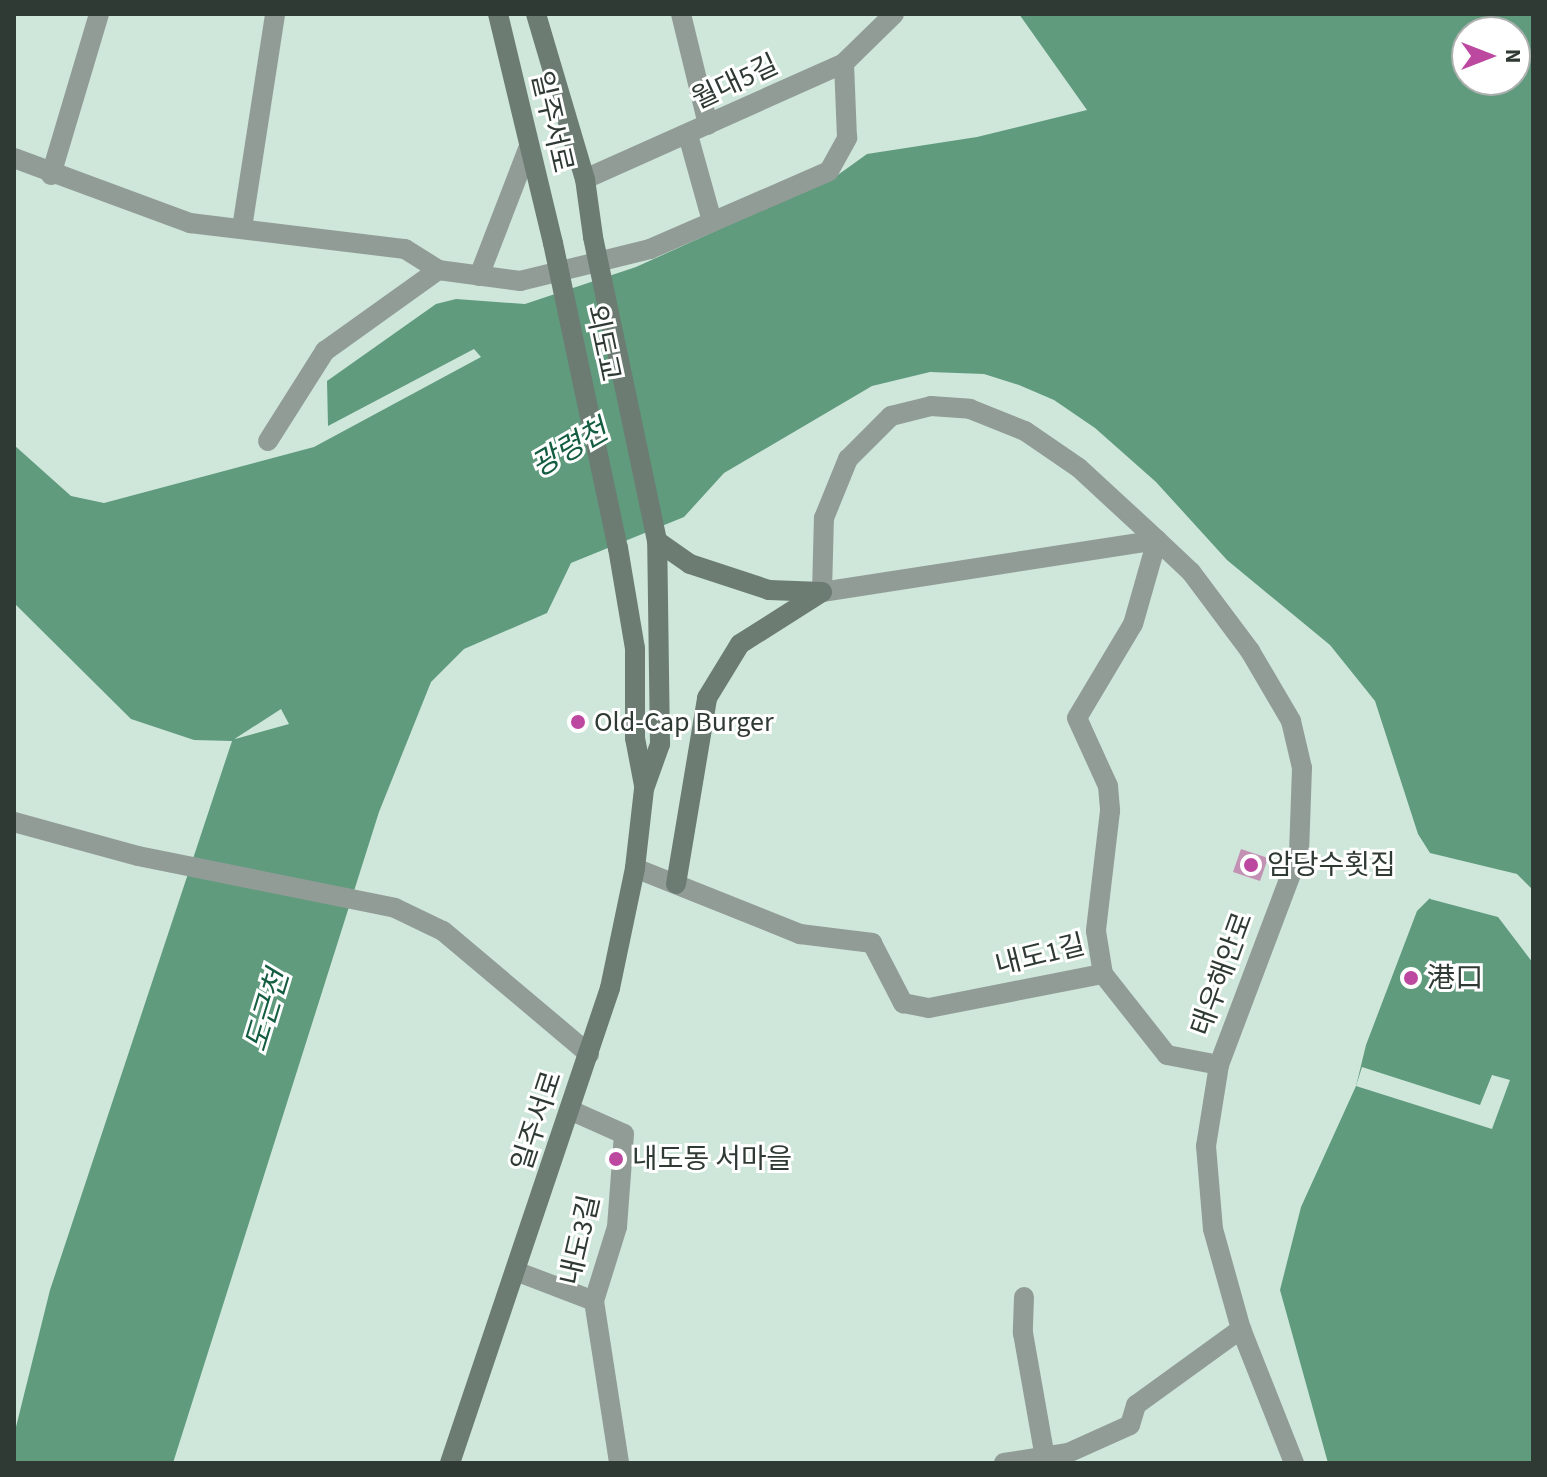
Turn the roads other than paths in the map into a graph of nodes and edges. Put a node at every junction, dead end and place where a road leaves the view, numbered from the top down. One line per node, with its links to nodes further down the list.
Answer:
1 (99, 14): 12 (street)
2 (275, 14): 15 (street)
3 (498, 14): 10 (main road, 일주서로)
4 (536, 14): 13 (main road, 일주서로)
5 (681, 14): 8 (street)
6 (894, 14): 7 (street, 월대5길)
7 (844, 63): 8 (street, 월대5길); 14 (street)
8 (708, 125): 9 (street, 월대5길)
9 (688, 135): 13 (street, 월대5길); 14 (street)
10 (528, 149): 17 (main road, 일주서로); 19 (street)
11 (14, 158): 12 (street)
12 (51, 175): 15 (street)
13 (585, 179): 16 (main road, 일주서로)
14 (712, 221): 19 (street)
15 (242, 228): 18 (street)
16 (593, 237): 22 (main road, 외도교, bridge)
17 (553, 243): 23 (main road, 외도교, bridge)
18 (438, 270): 19 (street); 20 (street)
19 (479, 276)
20 (268, 441)
21 (1157, 540): 24 (street); 24 (street, 태우해안로); 29 (street, 내도1길); 31 (street, 태우해안로)
22 (657, 541): 24 (main road); 25 (main road, 일주서로)
23 (618, 548): 25 (main road, 일주서로)
24 (822, 592): 28 (main road)
25 (644, 789): 27 (main road, 일주서로)
26 (14, 822): 30 (street)
27 (635, 868): 28 (street, 내도1길); 30 (main road, 일주서로)
28 (676, 884): 29 (street, 내도1길)
29 (1103, 974): 31 (street)
30 (589, 1054): 32 (main road, 일주서로)
31 (1219, 1065): 36 (street, 태우해안로)
32 (570, 1110): 33 (main road, 일주서로); 35 (street, 내도3길)
33 (518, 1272): 35 (street); 38 (main road, 일주서로)
34 (1024, 1297): 37 (street)
35 (594, 1301): 39 (street, 내도3길)
36 (1241, 1329): 37 (street); 41 (street, 태우해안로)
37 (1045, 1460): 40 (street)
38 (450, 1463)
39 (619, 1463)
40 (1004, 1463)
41 (1294, 1463)

